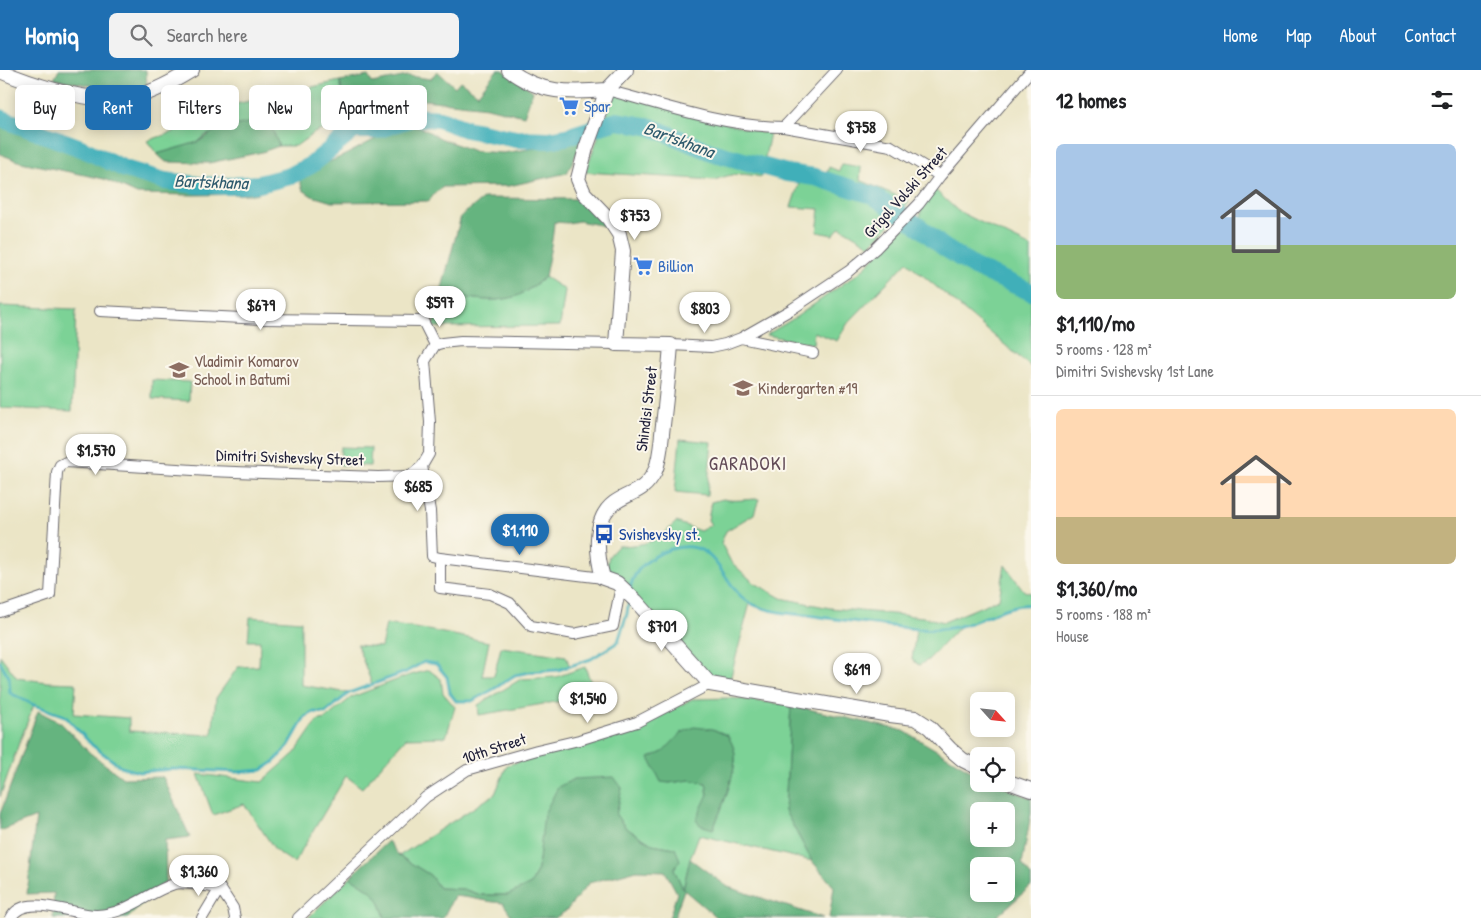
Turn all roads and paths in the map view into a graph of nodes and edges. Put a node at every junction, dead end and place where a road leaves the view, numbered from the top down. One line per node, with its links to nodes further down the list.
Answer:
1 (192, 70): 6 (street)
2 (509, 70): 7 (street)
3 (626, 70): 7 (street)
4 (837, 70): 8 (street)
5 (1031, 70): 9 (street, Grigol Volski Street)
6 (0, 71)
7 (607, 90): 8 (street); 12 (street)
8 (784, 127): 9 (street)
9 (940, 176): 11 (street, Grigol Volski Street)
10 (100, 311): 13 (street)
11 (740, 338): 14 (street, Grigol Volski Street); 15 (street)
12 (616, 344): 13 (street); 14 (street)
13 (435, 345): 16 (street)
14 (671, 345): 18 (street, Shindisi Street)
15 (813, 353)
16 (422, 466): 17 (street); 20 (street, Dimitri Svishevsky Street)
17 (440, 558): 18 (street); 19 (street)
18 (603, 578): 19 (street)
19 (628, 593): 21 (street)
20 (0, 612)
21 (710, 684): 22 (street); 29 (street, 10th Street)
22 (970, 764)
23 (1015, 784): 24 (street)
24 (1031, 790)
25 (220, 888): 26 (street); 27 (street); 28 (street)
26 (11, 918)
27 (202, 918)
28 (235, 918)
29 (298, 918)

